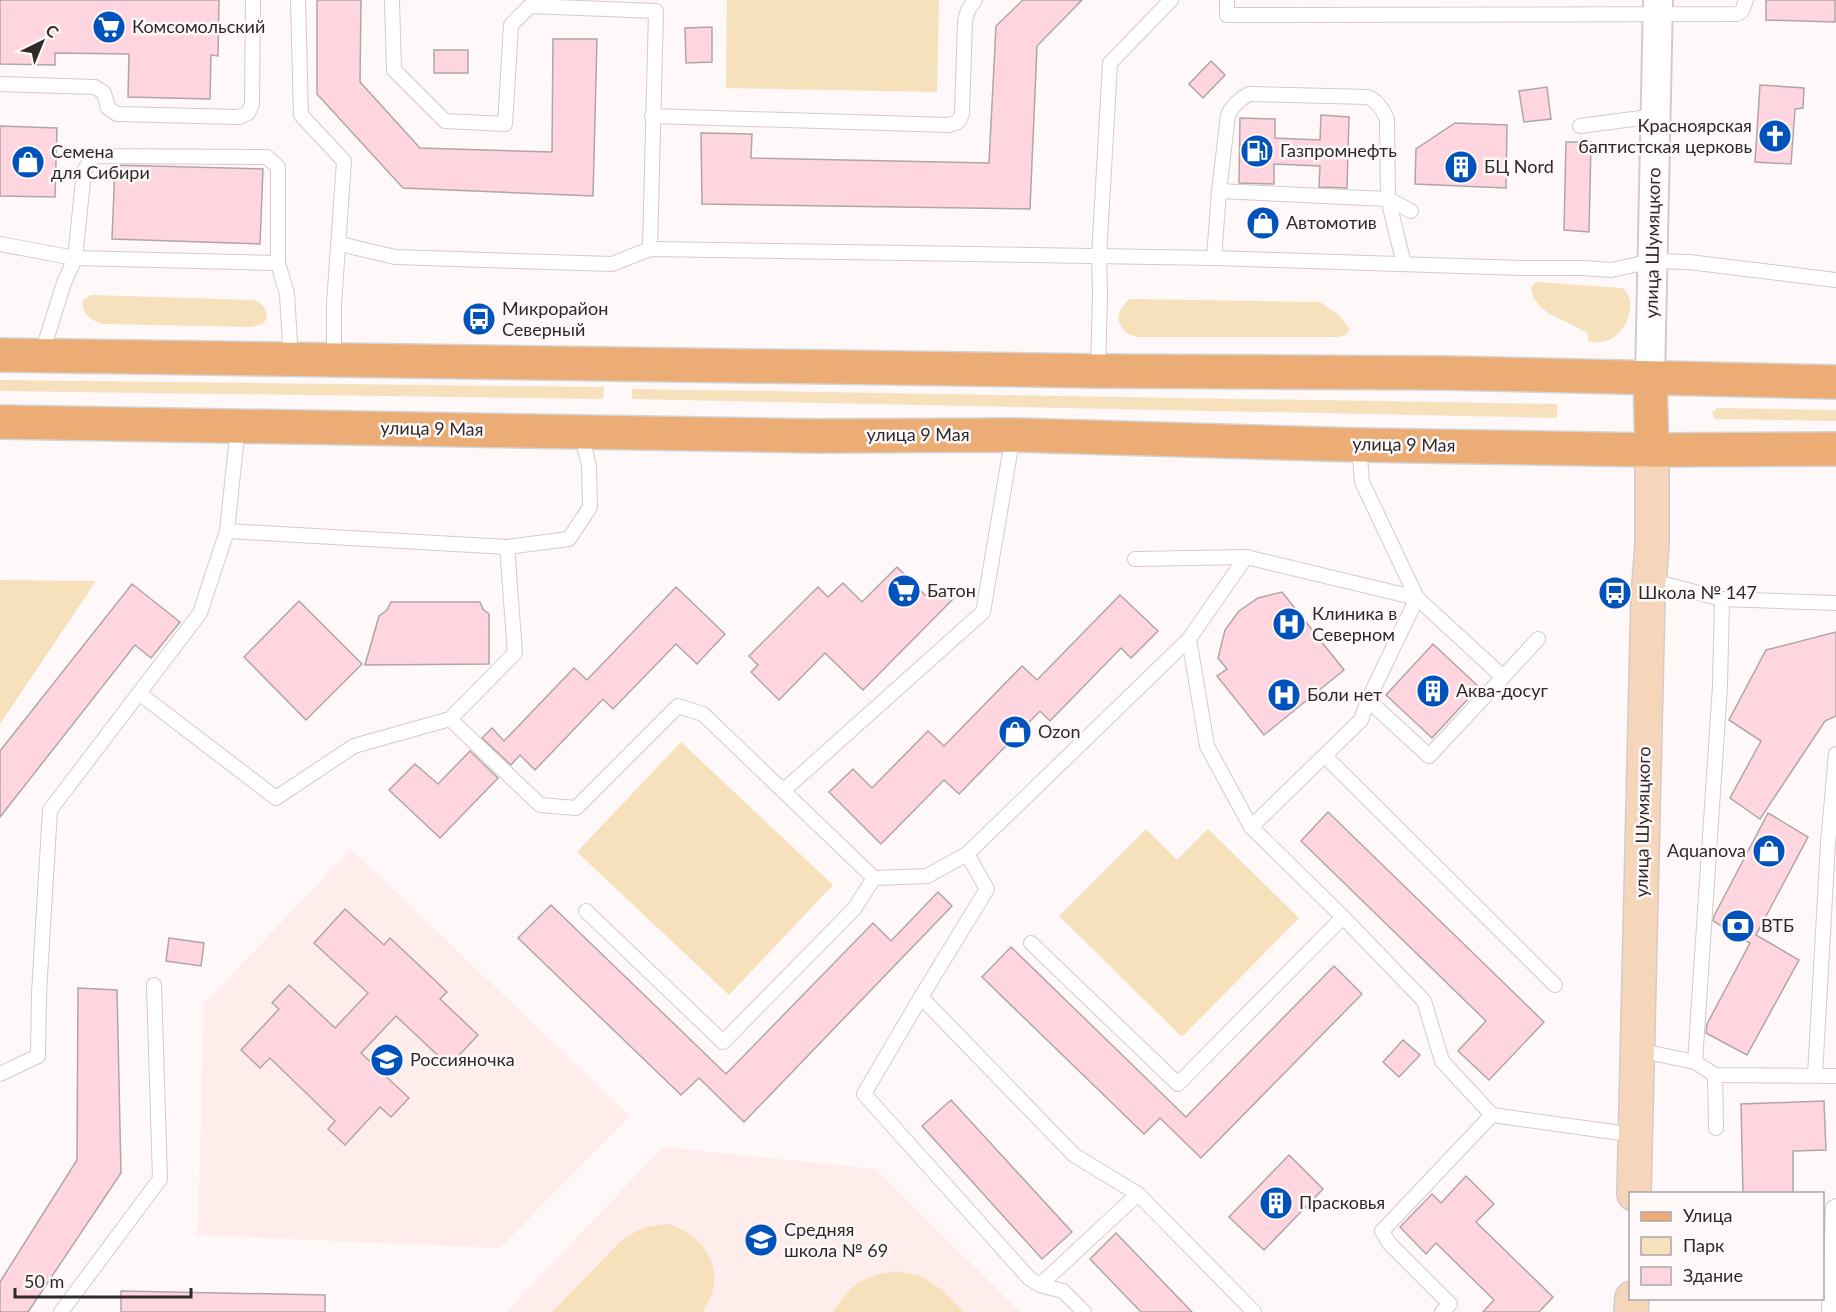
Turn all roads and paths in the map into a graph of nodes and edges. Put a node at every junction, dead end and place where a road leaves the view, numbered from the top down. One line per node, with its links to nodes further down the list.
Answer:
1 (253, 0): 9 (lane)
2 (298, 0): 17 (lane)
3 (392, 0): 10 (lane)
4 (975, 0): 10 (lane)
5 (1171, 0): 19 (lane)
6 (1227, 0): 8 (lane)
7 (1746, 0): 8 (lane)
8 (1658, 7): 11 (street, улица Шумяцкого)
9 (0, 84)
10 (652, 116): 18 (lane)
11 (1656, 116): 12 (lane); 22 (street, улица Шумяцкого)
12 (1580, 126)
13 (1219, 191): 14 (lane); 14 (lane); 21 (lane)
14 (1388, 199): 15 (lane); 24 (lane)
15 (1411, 211)
16 (0, 244): 20 (lane)
17 (340, 244): 18 (lane); 29 (lane)
18 (650, 249): 19 (lane)
19 (1099, 257): 21 (lane); 30 (lane)
20 (75, 258): 23 (lane); 23 (lane); 27 (lane)
21 (1214, 258): 24 (lane)
22 (1653, 261): 24 (lane); 25 (lane); 31 (street, улица Шумяцкого)
23 (278, 263): 28 (lane)
24 (1404, 264)
25 (1836, 280)
26 (0, 355): 27 (main road)
27 (40, 356): 28 (main road)
28 (291, 360): 29 (main road)
29 (334, 361): 30 (main road)
30 (1098, 371): 31 (main road)
31 (1650, 378): 32 (main road); 39 (main road)
32 (1836, 382)
33 (0, 422): 34 (main road, улица 9 Мая)
34 (238, 426): 35 (main road, улица 9 Мая); 40 (lane)
35 (580, 432): 36 (main road, улица 9 Мая); 41 (lane)
36 (1013, 435): 37 (main road, улица 9 Мая); 56 (lane)
37 (1359, 445): 39 (main road, улица 9 Мая); 45 (lane)
38 (1836, 449): 39 (main road, улица 9 Мая)
39 (1652, 450): 44 (street, улица Шумяцкого)
40 (226, 531): 41 (lane); 51 (lane)
41 (507, 547): 53 (lane)
42 (1246, 557): 43 (lane); 45 (lane); 48 (lane)
43 (1135, 558)
44 (1649, 580): 46 (lane); 66 (street, улица Шумяцкого)
45 (1417, 598): 50 (lane); 52 (lane)
46 (1722, 599): 47 (lane); 67 (lane)
47 (1836, 603)
48 (1189, 639): 57 (lane); 58 (lane)
49 (1538, 639): 50 (lane)
50 (1503, 677): 52 (lane)
51 (140, 694): 53 (lane); 68 (lane)
52 (1368, 700): 55 (lane)
53 (450, 719): 56 (lane)
54 (1836, 754): 70 (lane)
55 (1325, 756): 57 (lane); 64 (lane)
56 (783, 790): 59 (lane)
57 (1251, 827): 61 (lane)
58 (967, 854): 59 (lane); 65 (lane)
59 (874, 878): 60 (lane)
60 (586, 911)
61 (1343, 917): 62 (lane); 72 (lane)
62 (1030, 943)
63 (154, 985): 79 (lane)
64 (1555, 985)
65 (921, 997): 76 (lane); 78 (lane)
66 (1637, 1050): 67 (lane); 74 (street, улица Шумяцкого)
67 (1695, 1062): 69 (lane)
68 (0, 1074)
69 (1715, 1075): 70 (lane); 73 (lane)
70 (1815, 1075): 71 (lane)
71 (1836, 1076)
72 (1492, 1115): 74 (lane); 82 (lane)
73 (1716, 1128)
74 (1635, 1135): 75 (street, улица Шумяцкого)
75 (1634, 1192)
76 (1138, 1194): 78 (lane); 81 (lane)
77 (1836, 1206): 83 (lane)
78 (1040, 1285): 80 (lane)
79 (61, 1312)
80 (1084, 1312)
81 (1254, 1312)
82 (1442, 1312)
83 (1829, 1312)

